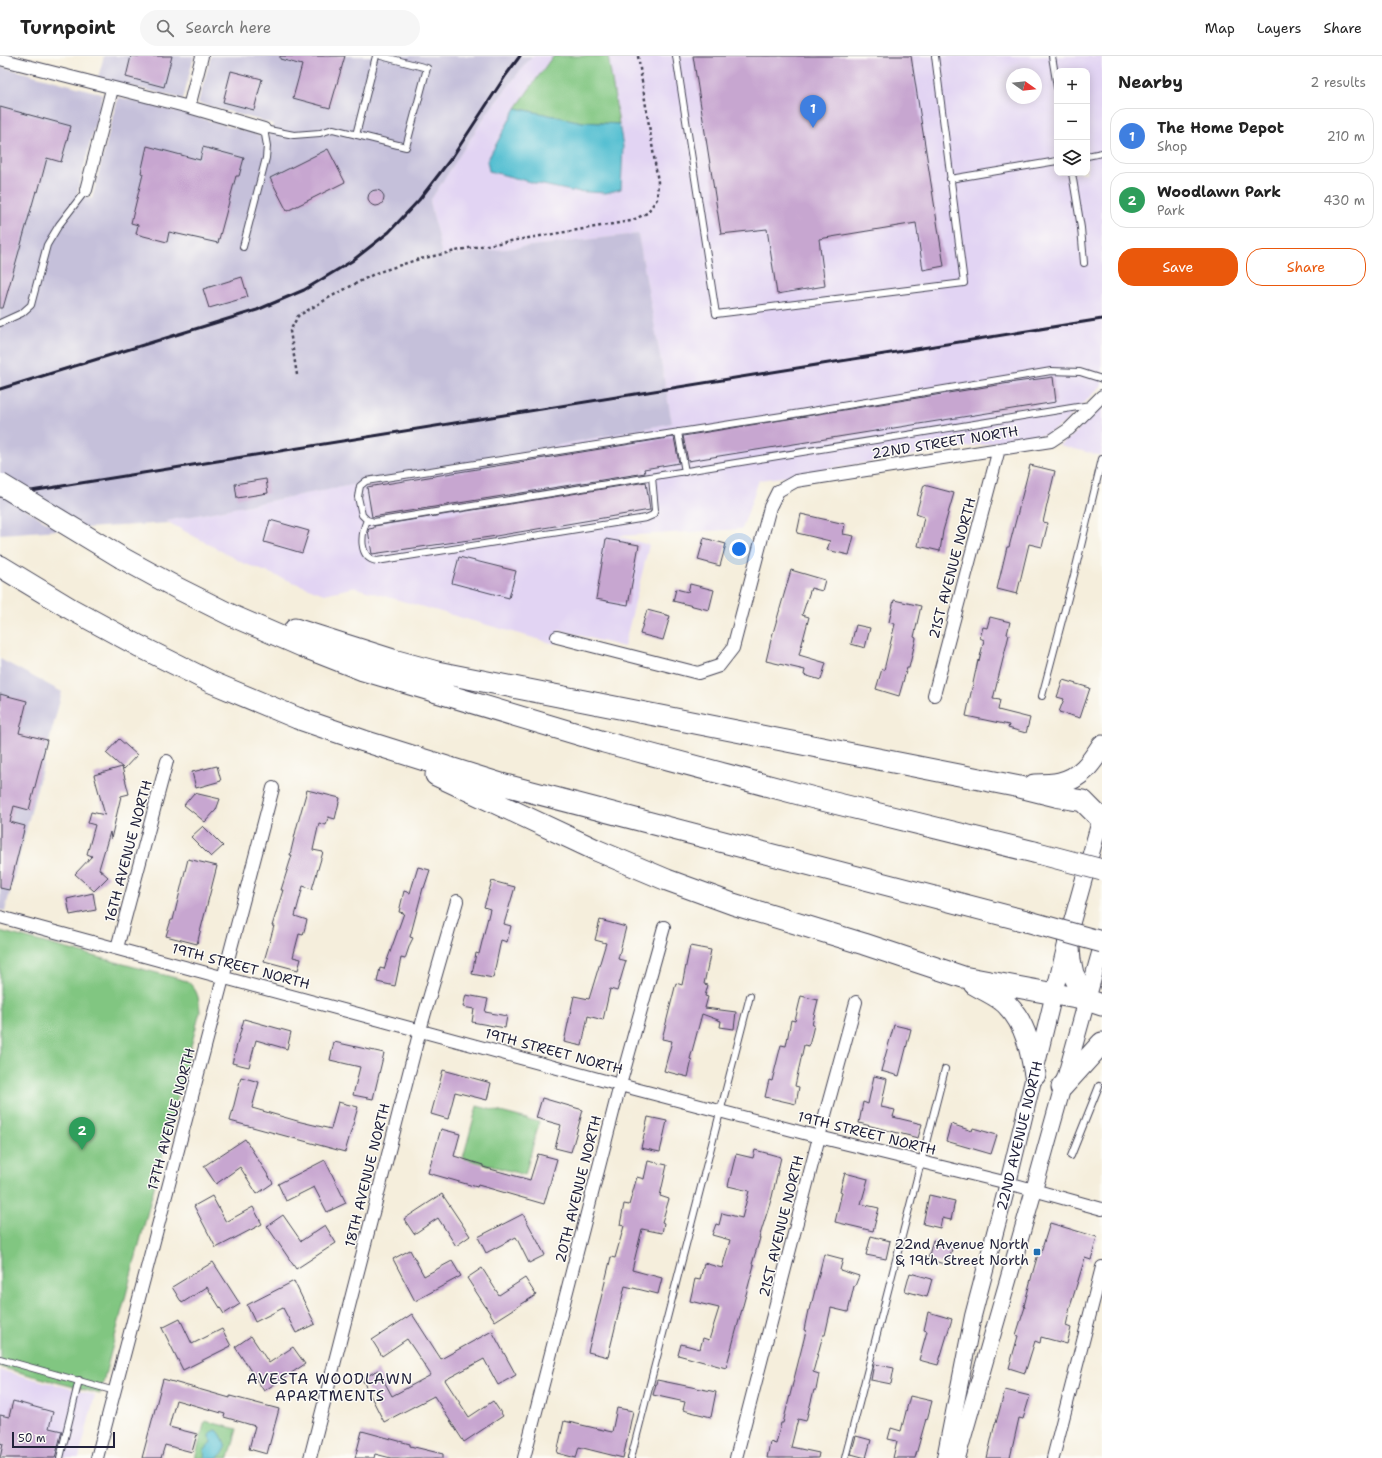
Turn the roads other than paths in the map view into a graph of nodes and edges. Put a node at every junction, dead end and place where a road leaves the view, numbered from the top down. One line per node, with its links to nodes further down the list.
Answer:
1 (202, 56): 11 (street)
2 (376, 56): 13 (lane)
3 (381, 56): 13 (lane)
4 (676, 56): 18 (lane)
5 (935, 56): 18 (lane)
6 (1052, 56): 9 (lane)
7 (0, 59): 8 (street)
8 (30, 61): 10 (street)
9 (1054, 68)
10 (112, 89): 11 (street); 19 (street)
11 (189, 107): 12 (street)
12 (264, 129): 13 (lane); 20 (lane)
13 (356, 134)
14 (1102, 153): 15 (lane)
15 (1090, 155)
16 (1054, 162): 18 (lane)
17 (1072, 176): 21 (lane)
18 (950, 179)
19 (86, 190): 22 (lane)
20 (243, 247)
21 (1084, 263)
22 (0, 323)
23 (1102, 379): 26 (lane)
24 (1102, 396): 25 (street, 22ND STREET NORTH)
25 (1093, 405): 27 (street, 22ND STREET NORTH); 29 (lane)
26 (678, 432): 29 (lane); 32 (lane)
27 (999, 449): 35 (street, 22ND STREET NORTH); 36 (street, 21ST AVENUE NORTH)
28 (1102, 459): 37 (lane)
29 (685, 472): 30 (lane)
30 (652, 477): 32 (lane); 32 (lane)
31 (0, 484): 34 (highway, bridge)
32 (367, 520)
33 (0, 566): 38 (highway)
34 (179, 589): 41 (highway); 44 (highway, bridge)
35 (557, 637)
36 (934, 695)
37 (1042, 696)
38 (364, 741): 49 (highway, bridge); 53 (highway)
39 (1102, 746): 41 (highway)
40 (167, 761): 51 (street, 16TH AVENUE NORTH)
41 (1020, 786): 43 (highway)
42 (273, 788): 52 (street, 17TH AVENUE NORTH)
43 (1102, 818): 48 (main road, 22ND AVENUE NORTH)
44 (1102, 870)
45 (457, 901): 58 (street, 18TH AVENUE NORTH)
46 (0, 917): 51 (street, 19TH STREET NORTH)
47 (664, 928): 62 (street, 20TH AVENUE NORTH)
48 (1068, 936): 54 (main road, 22ND AVENUE NORTH); 57 (highway)
49 (1102, 942)
50 (1102, 946): 57 (main road, 22ND AVENUE NORTH)
51 (117, 948): 52 (street, 19TH STREET NORTH)
52 (224, 977): 58 (street, 19TH STREET NORTH); 75 (street, 17TH AVENUE NORTH)
53 (964, 977): 54 (highway); 61 (highway)
54 (1054, 994): 57 (highway); 61 (main road, 22ND AVENUE NORTH)
55 (750, 996): 65 (lane)
56 (856, 1002): 66 (street, 21ST AVENUE NORTH)
57 (1095, 1003): 64 (main road, 22ND AVENUE NORTH)
58 (420, 1030): 62 (street, 19TH STREET NORTH); 78 (street, 18TH AVENUE NORTH)
59 (1102, 1043): 64 (highway)
60 (946, 1069): 68 (lane)
61 (1035, 1075): 69 (main road, 22ND AVENUE NORTH)
62 (620, 1085): 65 (street, 19TH STREET NORTH); 79 (street, 20TH AVENUE NORTH)
63 (1099, 1086): 67 (lane)
64 (1062, 1087): 70 (main road, 22ND AVENUE NORTH)
65 (721, 1111): 66 (street, 19TH STREET NORTH); 80 (lane)
66 (819, 1137): 68 (street, 19TH STREET NORTH); 81 (street, 21ST AVENUE NORTH)
67 (1071, 1156)
68 (921, 1162): 69 (street, 19TH STREET NORTH); 82 (lane)
69 (1008, 1183): 70 (street, 19TH STREET NORTH); 83 (main road, 22ND AVENUE NORTH)
70 (1034, 1190): 71 (street, 19TH STREET NORTH); 84 (main road, 22ND AVENUE NORTH)
71 (1102, 1208)
72 (1102, 1267): 85 (street)
73 (0, 1359): 74 (lane)
74 (79, 1380): 75 (lane); 76 (lane)
75 (115, 1390): 77 (street, 17TH AVENUE NORTH)
76 (60, 1458)
77 (98, 1458)
78 (310, 1458)
79 (524, 1458)
80 (632, 1458)
81 (736, 1458)
82 (845, 1458)
83 (945, 1458)
84 (957, 1458)
85 (1053, 1458)

